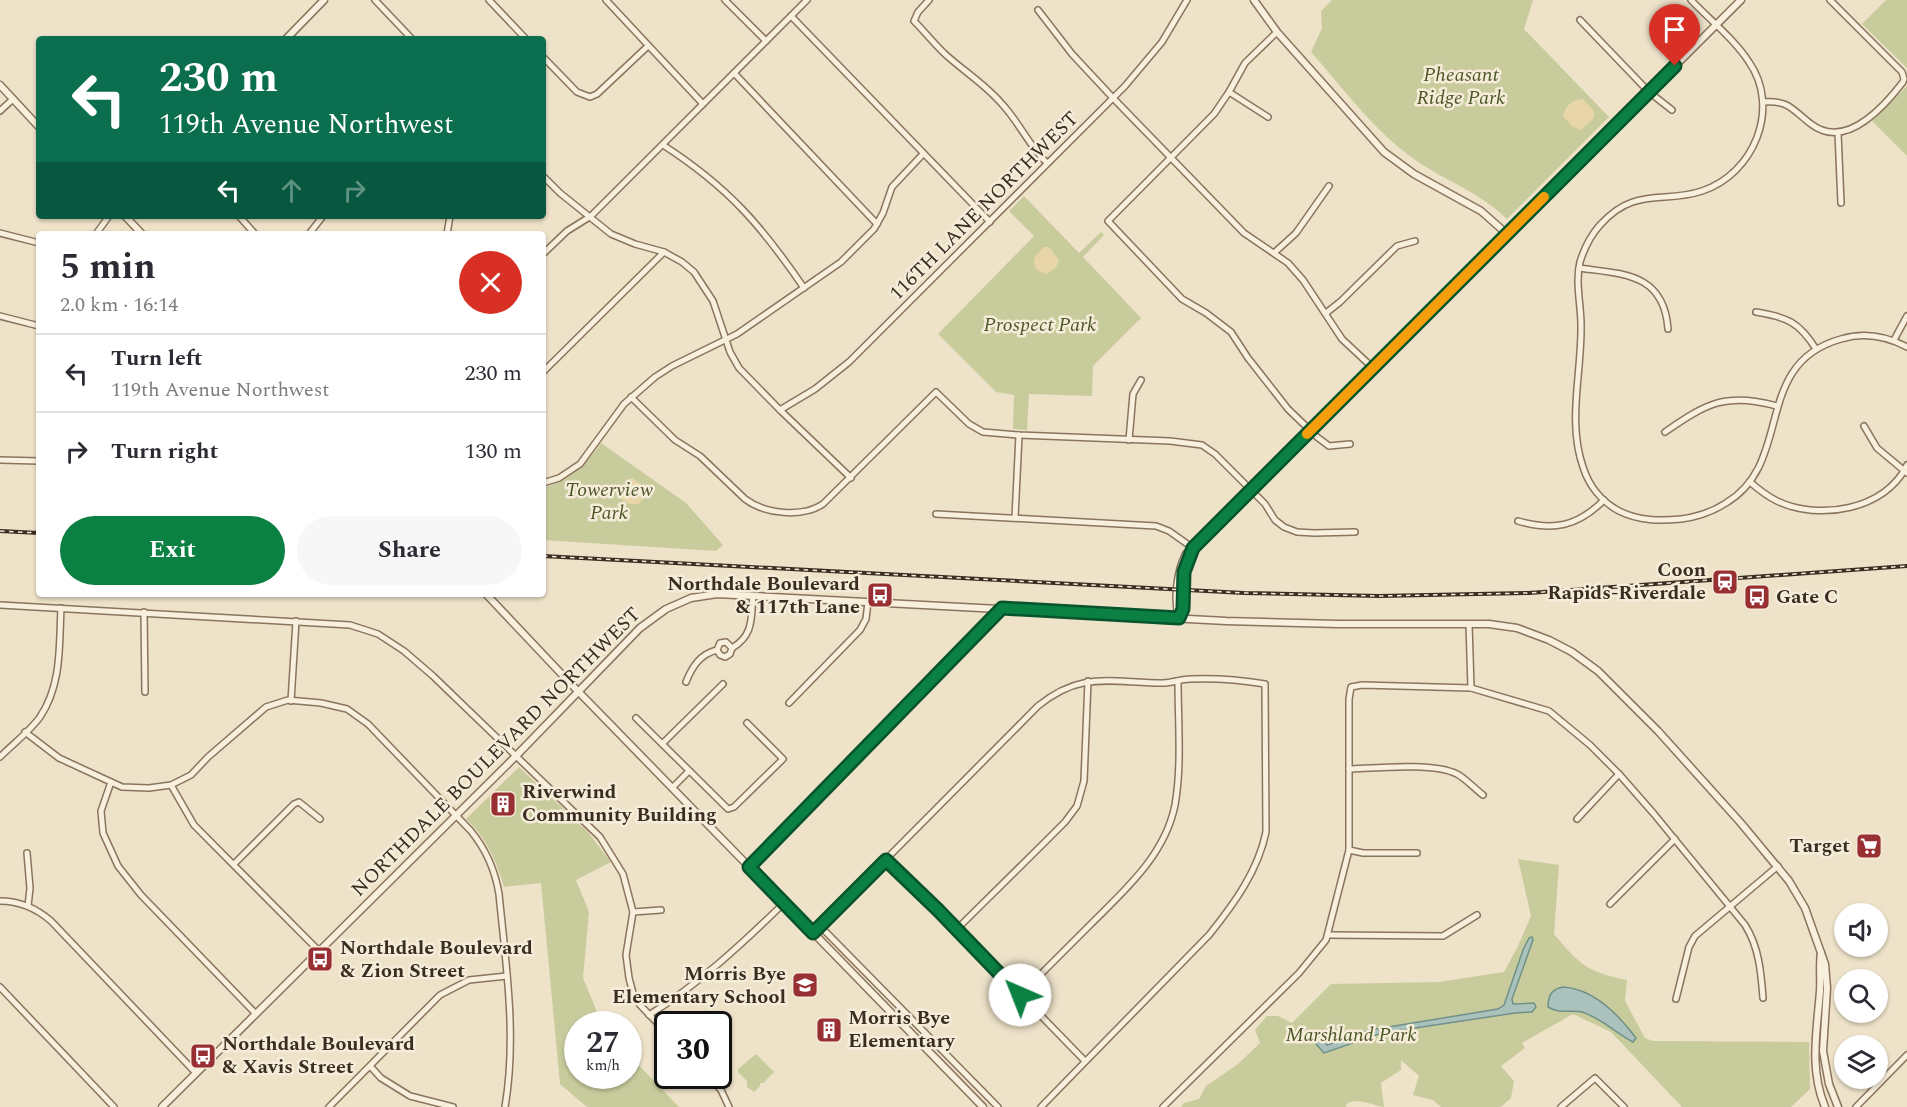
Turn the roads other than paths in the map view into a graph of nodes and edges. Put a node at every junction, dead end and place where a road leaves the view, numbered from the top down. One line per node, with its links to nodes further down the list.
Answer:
1 (324, 0): 18 (street)
2 (375, 0): 19 (street)
3 (489, 0): 20 (street)
4 (606, 0): 22 (street)
5 (725, 0): 21 (street)
6 (807, 0): 14 (street)
7 (930, 0): 40 (street)
8 (1187, 0): 28 (street, 116TH LANE NORTHWEST)
9 (1254, 0): 17 (street)
10 (1691, 0): 16 (street)
11 (1741, 0): 16 (street)
12 (1830, 0): 36 (street)
13 (1038, 10): 28 (street)
14 (791, 16): 21 (street); 38 (street)
15 (1580, 20): 27 (street)
16 (1716, 26): 27 (street); 30 (street)
17 (1277, 32): 26 (street); 54 (street)
18 (289, 36)
19 (409, 36)
20 (523, 36)
21 (766, 41): 24 (street)
22 (648, 46): 23 (street); 31 (street)
23 (546, 60)
24 (734, 73): 31 (street); 49 (street)
25 (0, 85): 29 (street)
26 (1229, 92): 34 (street); 39 (street)
27 (1650, 92): 32 (street); 54 (street)
28 (1113, 98): 39 (street); 40 (street, 116TH LANE NORTHWEST)
29 (13, 99): 33 (street); 35 (street)
30 (1763, 102): 36 (street); 60 (street)
31 (703, 104): 37 (street)
32 (1672, 110)
33 (0, 111)
34 (1268, 117)
35 (36, 124)
36 (1838, 133): 43 (street)
37 (663, 145): 44 (street); 61 (street)
38 (923, 154): 48 (street); 49 (street)
39 (1171, 158): 59 (street); 79 (street)
40 (1047, 163): 48 (street, 116TH LANE NORTHWEST)
41 (546, 179): 44 (street)
42 (1329, 186): 59 (street)
43 (1841, 203)
44 (591, 216): 57 (street); 58 (street)
45 (128, 219): 50 (street)
46 (242, 219): 51 (street)
47 (321, 219): 52 (street)
48 (990, 222): 77 (street, 116TH LANE NORTHWEST)
49 (877, 224): 61 (street)
50 (139, 231)
51 (252, 231)
52 (311, 231)
53 (0, 234): 56 (street)
54 (1507, 234): 72 (street)
55 (1415, 241): 63 (street)
56 (36, 242)
57 (546, 251)
58 (664, 252): 69 (street); 73 (street)
59 (1274, 254): 63 (street)
60 (1579, 268): 67 (street); 91 (street)
61 (804, 288): 69 (street)
62 (1756, 312): 71 (street)
63 (1326, 314): 72 (street)
64 (0, 316): 66 (street)
65 (1907, 316): 68 (street)
66 (36, 325)
67 (1668, 329)
68 (1894, 340): 70 (street); 71 (street)
69 (727, 341): 75 (street); 77 (street)
70 (1907, 347)
71 (1816, 349): 76 (street)
72 (1373, 368): 79 (street)
73 (546, 369)
74 (1141, 380): 82 (street)
75 (631, 397): 87 (street); 88 (street)
76 (1777, 406): 80 (street); 89 (street)
77 (780, 410): 87 (street)
78 (1864, 426): 86 (street)
79 (1310, 431): 83 (street); 90 (street)
80 (1665, 432)
81 (1019, 435): 82 (street); 87 (street); 93 (street)
82 (1129, 440): 90 (street)
83 (1350, 444)
84 (0, 460): 85 (street)
85 (36, 461)
86 (1906, 470): 89 (street)
87 (851, 478)
88 (546, 482)
89 (1750, 482): 91 (street)
90 (1251, 490): 95 (street); 96 (street)
91 (1604, 500): 94 (street)
92 (936, 514): 93 (street)
93 (1015, 518): 96 (street)
94 (1518, 521)
95 (1355, 532)
96 (1193, 548): 104 (street)
97 (753, 595): 99 (street, NORTHDALE BOULEVARD NORTHWEST); 107 (street); 115 (street, NORTHDALE BOULEVARD NORTHWEST)
98 (488, 597): 115 (street)
99 (868, 602): 102 (street, NORTHDALE BOULEVARD NORTHWEST); 117 (street)
100 (0, 605): 101 (street)
101 (61, 608): 103 (street); 120 (street)
102 (1002, 608): 104 (street, NORTHDALE BOULEVARD NORTHWEST); 143 (street)
103 (144, 612): 105 (street); 114 (street)
104 (1179, 618): 106 (street, NORTHDALE BOULEVARD NORTHWEST)
105 (296, 621): 116 (street); 125 (street)
106 (1469, 624): 113 (street); 142 (street, NORTHDALE BOULEVARD NORTHWEST)
107 (732, 648): 108 (street); 108 (street)
108 (717, 650): 111 (street)
109 (1088, 681): 110 (street); 140 (street); 153 (street)
110 (1178, 681): 160 (street); 167 (street)
111 (686, 682)
112 (723, 684): 122 (street)
113 (1470, 688): 126 (street); 128 (street)
114 (145, 692)
115 (578, 692): 125 (street, NORTHDALE BOULEVARD NORTHWEST); 131 (street)
116 (291, 701): 130 (street); 133 (street)
117 (789, 703)
118 (636, 718): 122 (street)
119 (747, 723): 127 (street)
120 (25, 732): 123 (street); 129 (street)
121 (0, 744): 123 (street)
122 (662, 744): 127 (street)
123 (6, 751): 124 (street)
124 (0, 757)
125 (514, 757): 133 (street, NORTHDALE BOULEVARD NORTHWEST); 150 (street)
126 (1349, 769): 132 (street); 137 (street)
127 (689, 771): 131 (street)
128 (1619, 774): 135 (street); 136 (street)
129 (111, 782): 130 (street); 163 (street)
130 (171, 785): 141 (street)
131 (672, 788): 143 (street)
132 (1482, 795)
133 (455, 815): 156 (street, NORTHDALE BOULEVARD NORTHWEST); 158 (street)
134 (320, 819): 141 (street)
135 (1576, 819)
136 (1675, 839): 146 (street); 147 (street)
137 (1349, 850): 139 (street); 155 (street)
138 (27, 853): 148 (street)
139 (1417, 853)
140 (886, 860): 152 (street); 153 (street)
141 (234, 864): 156 (street)
142 (1778, 866): 147 (street); 157 (street, NORTHDALE BOULEVARD NORTHWEST)
143 (749, 867): 145 (street)
144 (0, 901): 148 (street)
145 (784, 903): 154 (street); 164 (street)
146 (1610, 904)
147 (1730, 905): 161 (street); 162 (street)
148 (28, 906): 169 (street)
149 (661, 910): 150 (street)
150 (633, 912): 164 (street)
151 (1476, 915): 155 (street)
152 (820, 926): 154 (street); 178 (street)
153 (957, 929): 160 (street)
154 (813, 933): 177 (street)
155 (1328, 935): 180 (street)
156 (320, 951): 163 (street, NORTHDALE BOULEVARD NORTHWEST)
157 (1821, 953): 183 (street); 184 (street)
158 (507, 976): 168 (street); 175 (street)
159 (0, 987): 171 (street)
160 (1020, 995): 167 (street)
161 (1763, 998)
162 (1676, 999)
163 (256, 1014): 169 (street, NORTHDALE BOULEVARD NORTHWEST)
164 (649, 1015): 165 (street)
165 (654, 1020)
166 (1907, 1055): 185 (street)
167 (1085, 1061): 179 (street)
168 (370, 1066): 173 (street); 174 (street)
169 (196, 1073): 172 (street, NORTHDALE BOULEVARD NORTHWEST)
170 (720, 1089): 176 (street)
171 (114, 1107)
172 (162, 1107)
173 (329, 1107)
174 (453, 1107)
175 (505, 1107)
176 (729, 1107)
177 (983, 1107)
178 (998, 1107)
179 (1041, 1107)
180 (1163, 1107)
181 (1561, 1107): 182 (street)
182 (1624, 1107)
183 (1825, 1107)
184 (1838, 1107)
185 (1856, 1107)

